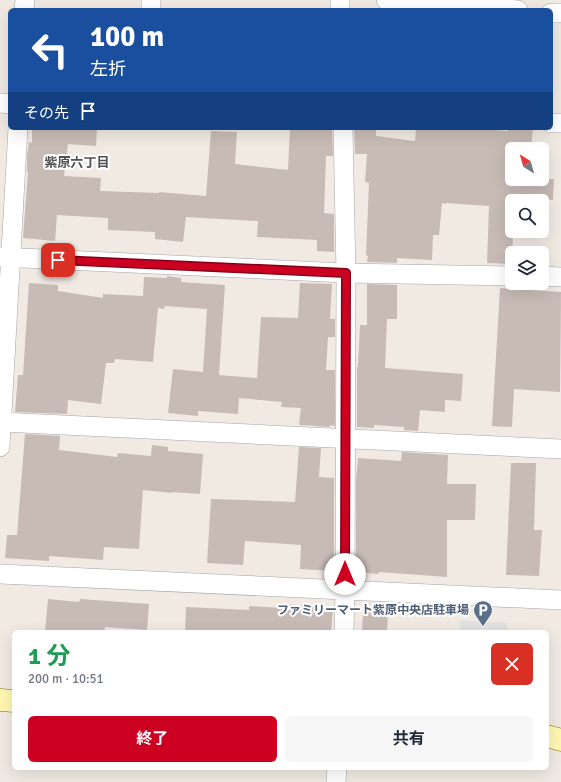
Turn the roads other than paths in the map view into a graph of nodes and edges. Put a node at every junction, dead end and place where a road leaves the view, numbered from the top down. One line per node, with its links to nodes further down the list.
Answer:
1 (386, 0): 2 (street)
2 (492, 8)
3 (18, 130): 5 (street)
4 (343, 130): 6 (street)
5 (6, 258): 6 (street); 10 (street)
6 (346, 273): 7 (street); 11 (street)
7 (505, 276)
8 (549, 276): 9 (street)
9 (561, 277)
10 (1, 422): 11 (street); 12 (street)
11 (346, 439): 13 (street); 15 (street)
12 (0, 447)
13 (561, 449)
14 (0, 574): 15 (street)
15 (345, 589): 16 (street); 17 (street)
16 (561, 600)
17 (344, 630)
18 (0, 700): 19 (street)
19 (12, 701)
20 (549, 737): 21 (street)
21 (561, 740)
22 (337, 770): 23 (street)
23 (336, 782)

